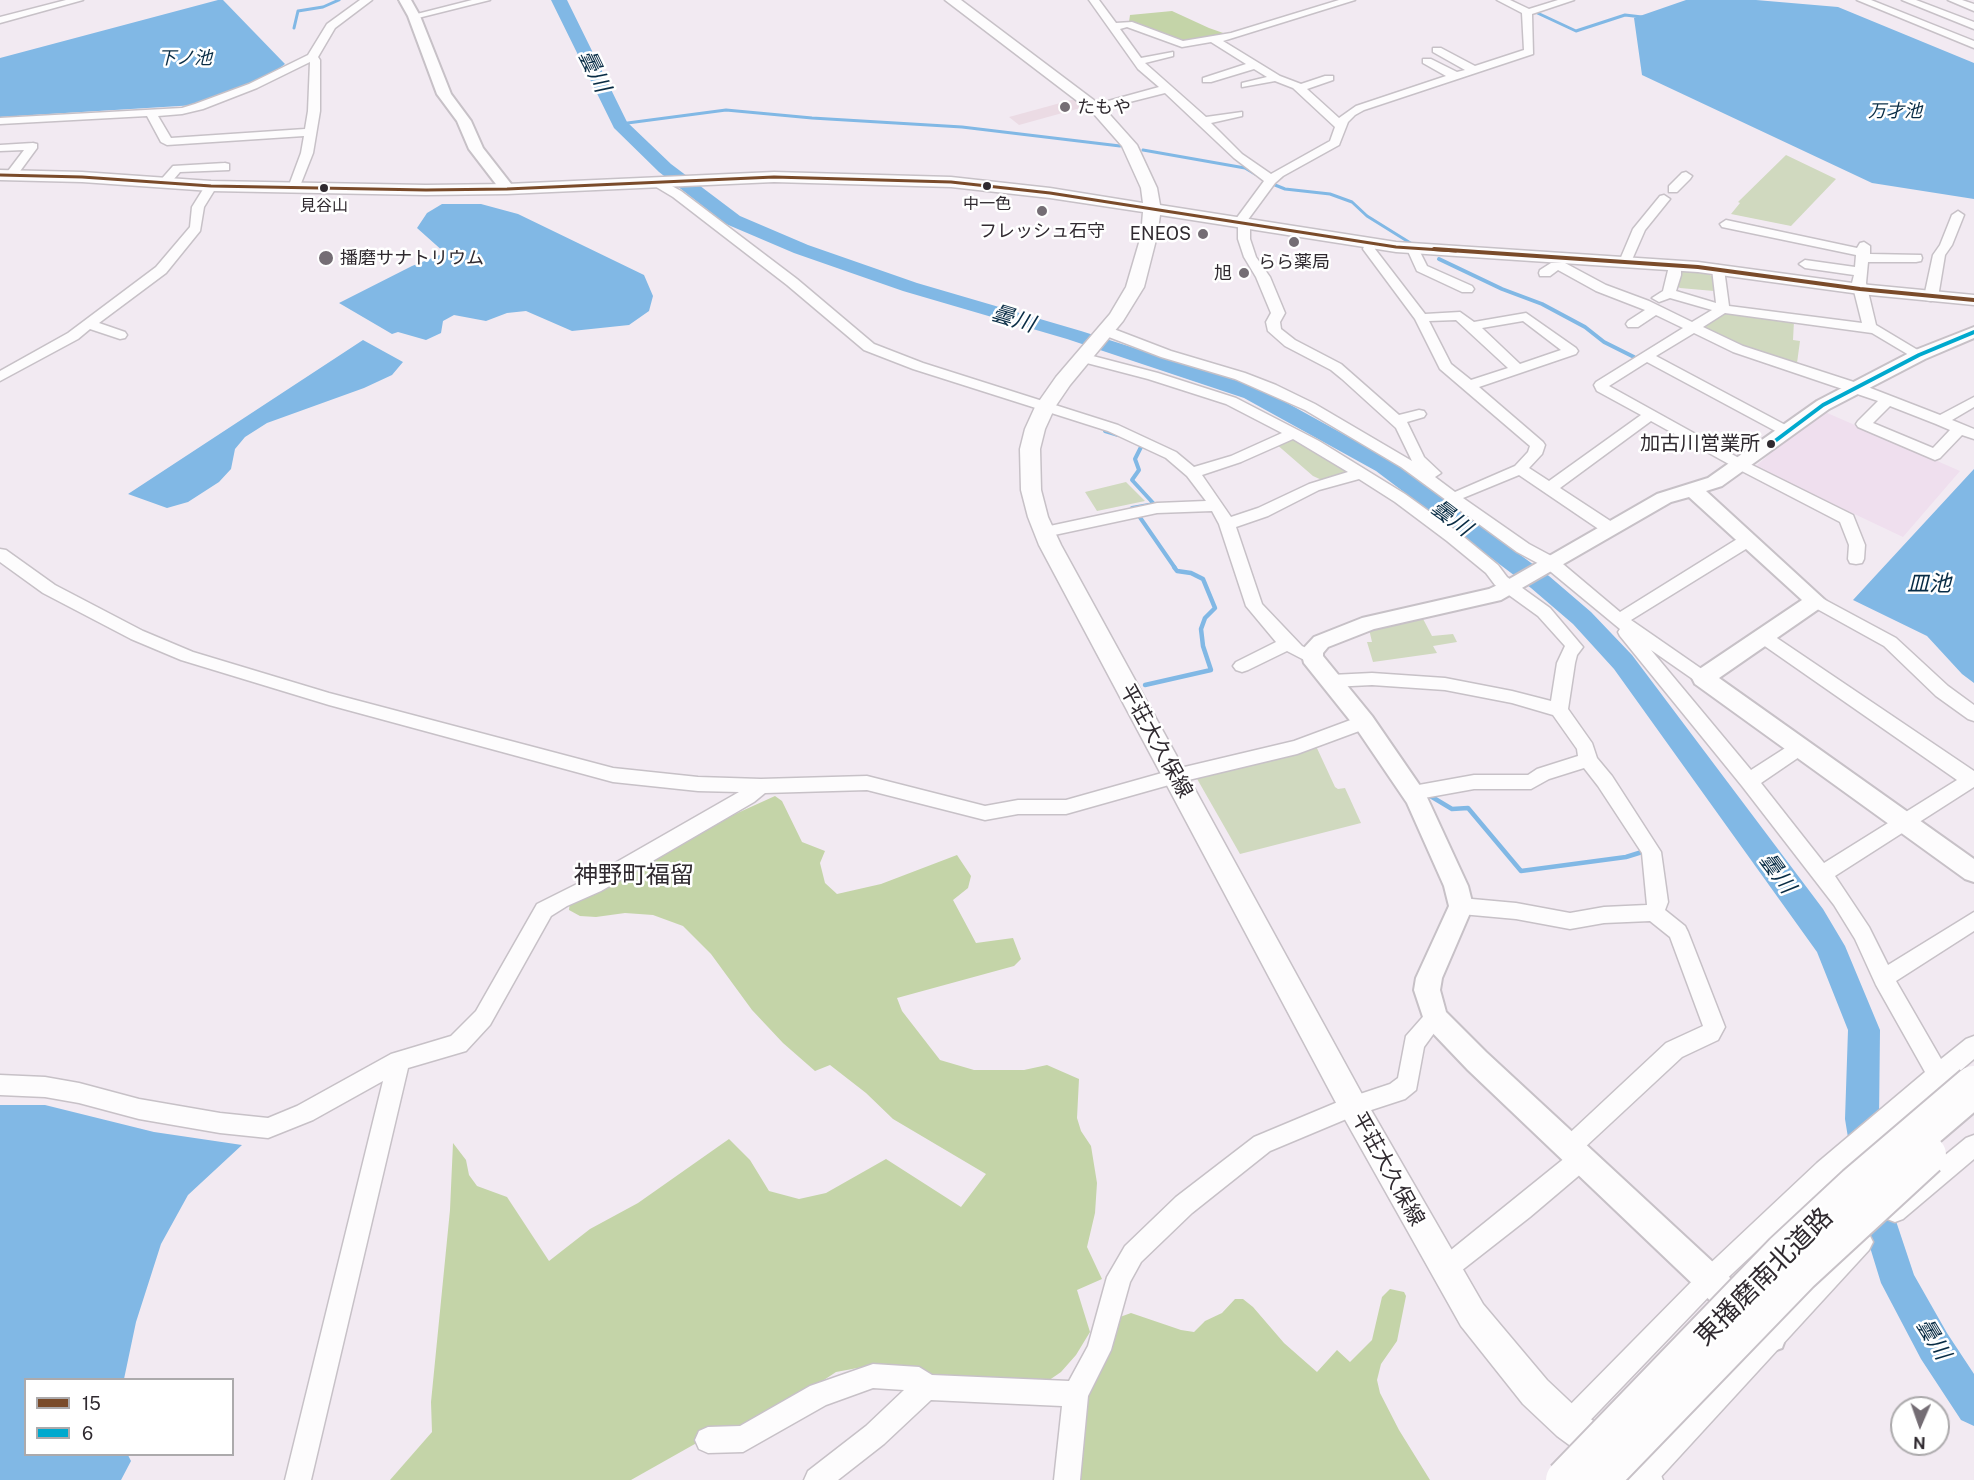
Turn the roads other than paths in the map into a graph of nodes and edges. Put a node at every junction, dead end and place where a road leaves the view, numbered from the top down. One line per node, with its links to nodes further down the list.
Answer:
1 (367, 0): 24 (street)
2 (405, 0): 16 (street)
3 (485, 0): 16 (street)
4 (952, 0): 36 (main road, 平荘大久保線)
5 (1094, 0): 19 (street)
6 (1350, 0): 20 (street)
7 (1502, 0): 15 (street)
8 (1569, 0): 15 (street)
9 (1862, 0): 14 (street)
10 (1953, 0): 13 (street)
11 (72, 1): 17 (street)
12 (1912, 1): 14 (street); 18 (street)
13 (1974, 8)
14 (1888, 11): 21 (street)
15 (1528, 12): 28 (street)
16 (414, 16): 52 (street)
17 (0, 20)
18 (1974, 26)
19 (1114, 27): 20 (street); 26 (street)
20 (1213, 39): 27 (street)
21 (1974, 45)
22 (1437, 51): 28 (street)
23 (1169, 54): 26 (street)
24 (312, 57): 37 (street); 42 (street)
25 (1427, 61): 29 (street)
26 (1138, 62): 35 (street)
27 (1256, 65): 30 (street); 32 (street)
28 (1474, 70): 29 (street)
29 (1455, 76): 41 (street)
30 (1276, 78): 33 (street); 34 (street)
31 (1329, 78): 34 (street)
32 (1207, 80)
33 (1246, 85)
34 (1299, 88): 41 (street)
35 (1166, 89): 36 (street); 40 (street)
36 (1095, 108): 53 (main road, 平荘大久保線)
37 (151, 113): 39 (street); 44 (street)
38 (1238, 114): 40 (street)
39 (0, 121)
40 (1203, 121): 47 (street)
41 (1341, 126): 47 (street)
42 (310, 132): 44 (street); 51 (street)
43 (0, 148): 45 (street)
44 (230, 153): 49 (street); 50 (street)
45 (6, 175): 49 (main road)
46 (1686, 176): 60 (street)
47 (1271, 180): 55 (street)
48 (657, 182): 52 (main road); 53 (main road); 91 (street)
49 (164, 183): 50 (main road)
50 (214, 186): 51 (main road); 73 (street)
51 (294, 188): 52 (main road)
52 (507, 189)
53 (1152, 209): 55 (main road); 79 (main road, 平荘大久保線)
54 (1958, 215): 68 (street)
55 (1242, 224): 57 (main road); 95 (street)
56 (1726, 224): 61 (street)
57 (1370, 244): 58 (main road); 72 (street)
58 (1413, 249): 60 (main road); 66 (street)
59 (1916, 258): 61 (street)
60 (1625, 262): 63 (main road)
61 (1863, 263): 62 (street); 64 (main road); 68 (main road); 77 (street)
62 (1805, 264)
63 (1675, 265): 64 (main road); 67 (street)
64 (1718, 269): 71 (street)
65 (1545, 273): 70 (street)
66 (1467, 289)
67 (1669, 293): 70 (street); 71 (street)
68 (1931, 297): 69 (main road)
69 (1974, 300)
70 (1653, 308): 74 (street); 76 (street)
71 (1723, 309): 76 (street); 77 (street)
72 (1421, 318): 75 (street); 86 (street)
73 (88, 324): 80 (street); 85 (street)
74 (1633, 324)
75 (1472, 326): 84 (street); 84 (street)
76 (1692, 327): 83 (street); 87 (street)
77 (1870, 329): 81 (street)
78 (1974, 332): 81 (street)
79 (1105, 333): 82 (main road, 平荘大久保線); 88 (street)
80 (120, 336)
81 (1918, 355): 87 (street)
82 (1085, 357): 91 (main road, 平荘大久保線); 94 (street)
83 (1647, 357): 93 (street); 97 (street)
84 (1518, 369): 86 (street)
85 (0, 377)
86 (1468, 386): 101 (street)
87 (1855, 387): 89 (street); 97 (street)
88 (1290, 397): 94 (street); 114 (street)
89 (1887, 401): 96 (street); 98 (street)
90 (1974, 401): 96 (street)
91 (1045, 407): 102 (street); 110 (main road, 平荘大久保線)
92 (1419, 414): 95 (street)
93 (1649, 416): 100 (street); 104 (street)
94 (1264, 418): 99 (street)
95 (1396, 421): 106 (street)
96 (1941, 421): 98 (street)
97 (1786, 431): 100 (street)
98 (1967, 431)
99 (1294, 433): 102 (street); 103 (street)
100 (1741, 465): 105 (street); 113 (street)
101 (1520, 469): 104 (street); 106 (street)
102 (1192, 473): 107 (street)
103 (1361, 473): 108 (street); 115 (street)
104 (1550, 488): 109 (street)
105 (1692, 489): 109 (street); 111 (street)
106 (1462, 493): 114 (street)
107 (1216, 506): 108 (street); 110 (street)
108 (1227, 524): 119 (street)
109 (1609, 528): 114 (street)
110 (1045, 532): 129 (main road, 平荘大久保線)
111 (1748, 540): 116 (street); 117 (street)
112 (0, 554): 132 (street)
113 (1856, 559)
114 (1554, 561): 115 (street); 117 (street)
115 (1511, 587): 120 (street); 124 (street)
116 (1816, 601): 118 (street); 125 (street)
117 (1619, 620): 122 (street); 131 (street)
118 (1762, 636): 122 (street); 130 (street)
119 (1288, 643): 120 (street); 121 (street)
120 (1312, 658): 123 (street)
121 (1242, 666)
122 (1702, 678): 127 (street)
123 (1331, 681): 124 (street); 126 (street)
124 (1560, 710): 128 (street)
125 (1974, 714)
126 (1364, 722): 129 (street); 133 (street)
127 (1798, 748): 131 (street); 134 (street)
128 (1588, 760): 133 (street); 138 (street)
129 (1176, 776): 132 (street); 146 (main road, 平荘大久保線)
130 (1973, 779): 134 (street)
131 (1749, 781): 136 (street)
132 (761, 786): 143 (street)
133 (1413, 793): 137 (street)
134 (1905, 822): 135 (street); 136 (street)
135 (1974, 872)
136 (1823, 874): 140 (street)
137 (1461, 906): 138 (street); 141 (street)
138 (1654, 913): 149 (street)
139 (1974, 920): 140 (street)
140 (1883, 979): 144 (street)
141 (1435, 1018): 146 (street); 149 (street)
142 (1974, 1046): 144 (street)
143 (399, 1061): 145 (street); 158 (street)
144 (1956, 1080): 151 (street); 161 (highway, 東播磨南北道路, bridge)
145 (0, 1085)
146 (1353, 1106): 150 (main road, 平荘大久保線); 154 (street)
147 (1974, 1113): 162 (highway, 東播磨南北道路, bridge)
148 (1974, 1145): 152 (street)
149 (1575, 1153): 150 (street); 151 (street)
150 (1444, 1270): 155 (main road, 平荘大久保線)
151 (1710, 1279): 152 (street); 155 (street)
152 (1771, 1337): 157 (street)
153 (926, 1388): 154 (street); 156 (street); 159 (street)
154 (1076, 1394): 160 (street)
155 (1569, 1424): 157 (main road, 平荘大久保線)
156 (708, 1440)
157 (1644, 1479)
158 (298, 1480)
159 (818, 1480)
160 (1067, 1480)
161 (1566, 1480)
162 (1598, 1480)

